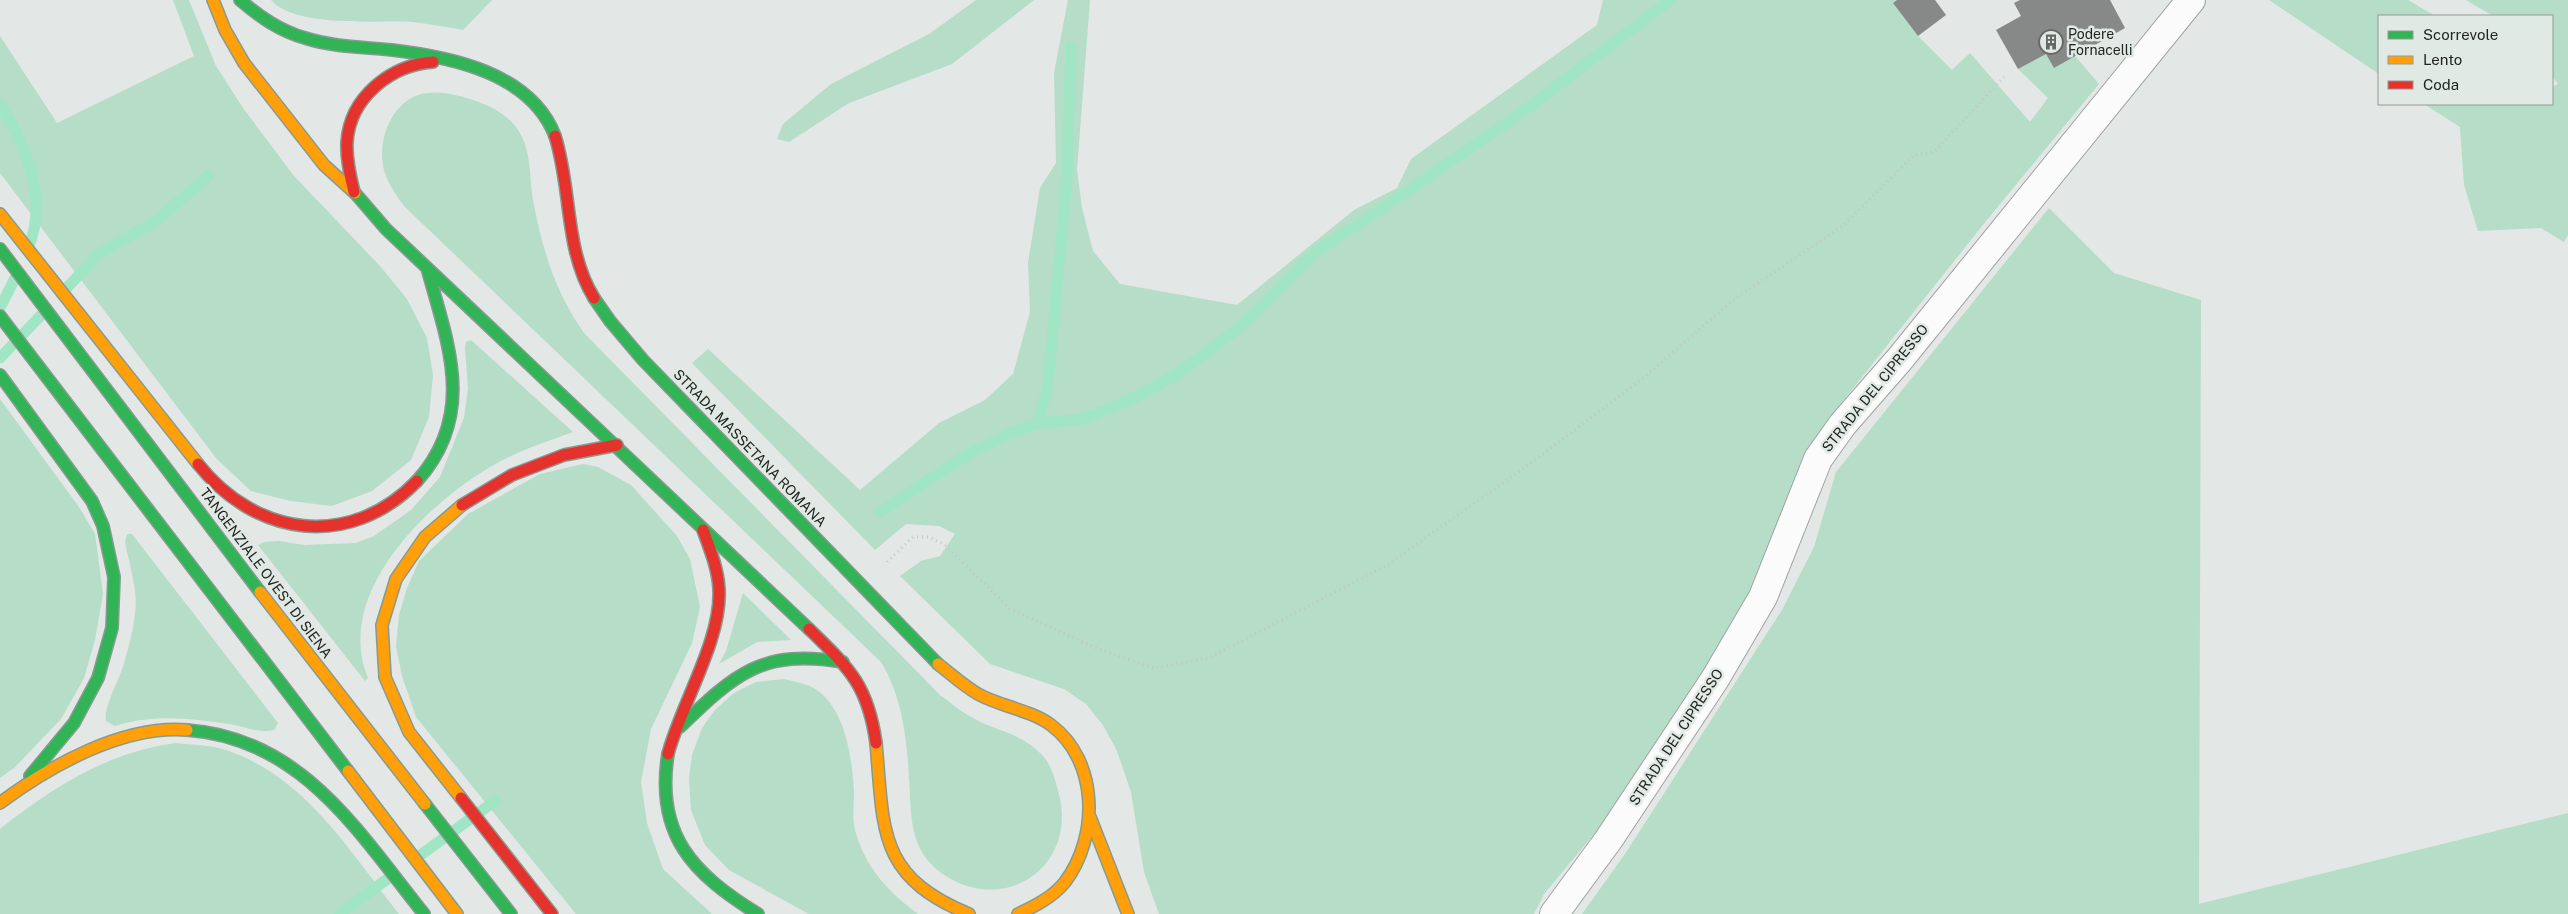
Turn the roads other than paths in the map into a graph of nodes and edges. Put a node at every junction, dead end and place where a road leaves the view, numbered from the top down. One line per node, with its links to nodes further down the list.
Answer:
1 (213, 0): 5 (main road)
2 (240, 0): 4 (main road, STRADA MASSETANA ROMANA)
3 (2191, 0): 26 (street, STRADA DEL CIPRESSO)
4 (452, 62): 5 (main road, STRADA MASSETANA ROMANA); 17 (main road, STRADA MASSETANA ROMANA)
5 (354, 192): 8 (main road)
6 (0, 214): 8 (main road)
7 (0, 249): 20 (main road, TANGENZIALE OVEST DI SIENA)
8 (427, 268): 11 (main road)
9 (0, 316): 19 (main road)
10 (0, 375): 15 (main road)
11 (617, 445): 12 (main road); 21 (main road)
12 (700, 524): 13 (main road); 14 (main road)
13 (843, 662): 14 (main road); 23 (main road)
14 (674, 733): 22 (main road)
15 (22, 786): 16 (main road); 18 (main road)
16 (0, 803)
17 (1090, 817): 24 (main road, STRADA MASSETANA ROMANA); 25 (main road, STRADA MASSETANA ROMANA)
18 (424, 914)
19 (457, 914)
20 (511, 914)
21 (552, 914)
22 (758, 914)
23 (969, 914)
24 (1018, 914)
25 (1128, 914)
26 (1554, 914)

